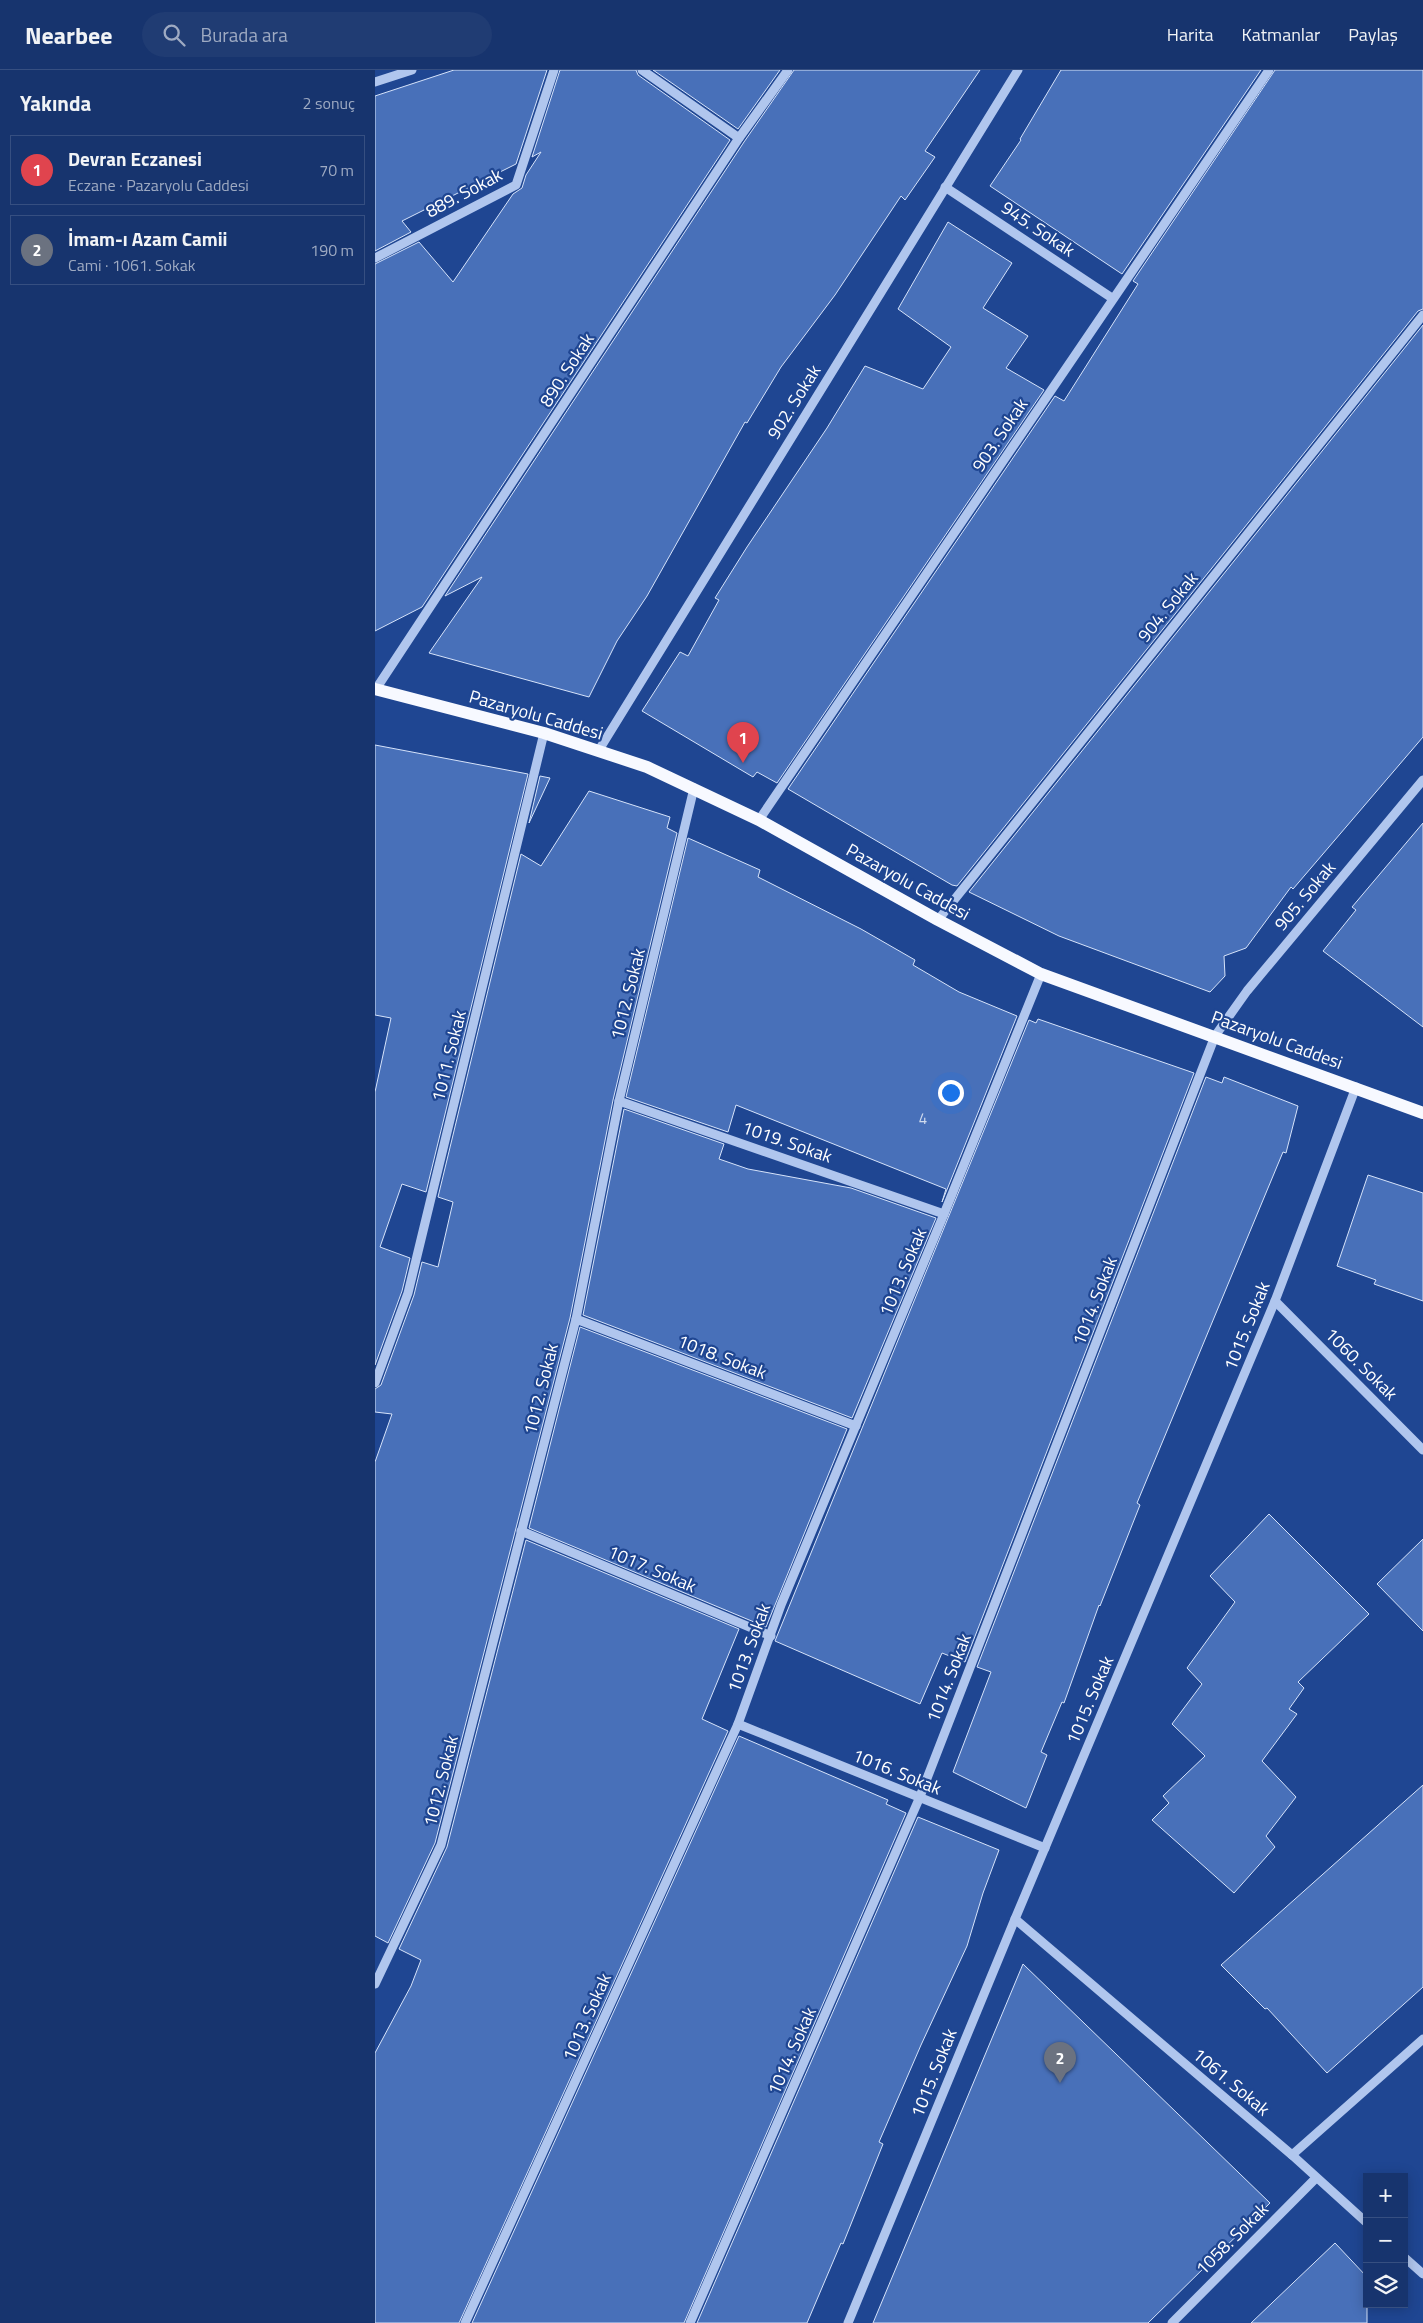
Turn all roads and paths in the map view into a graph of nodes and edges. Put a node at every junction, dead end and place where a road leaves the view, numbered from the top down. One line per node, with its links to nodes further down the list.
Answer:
1 (412, 70): 7 (street)
2 (554, 70): 10 (street, 889. Sokak)
3 (642, 70): 8 (street)
4 (788, 70): 8 (street, 890. Sokak)
5 (1017, 70): 9 (street, 902. Sokak)
6 (1269, 70): 11 (street, 903. Sokak)
7 (375, 82)
8 (739, 138): 13 (street, 890. Sokak)
9 (945, 187): 11 (street, 945. Sokak); 15 (street, 902. Sokak)
10 (375, 258)
11 (1112, 298): 18 (street, 903. Sokak)
12 (1423, 315): 19 (street, 904. Sokak)
13 (375, 689): 14 (main road, Pazaryolu Caddesi)
14 (544, 733): 15 (main road, Pazaryolu Caddesi); 28 (street, 1011. Sokak)
15 (599, 750): 17 (main road, Pazaryolu Caddesi)
16 (1423, 780): 21 (street, 905. Sokak)
17 (694, 788): 18 (main road, Pazaryolu Caddesi); 23 (street, 1012. Sokak)
18 (759, 820): 19 (main road, Pazaryolu Caddesi)
19 (938, 920): 20 (main road, Pazaryolu Caddesi)
20 (1041, 974): 21 (main road, Pazaryolu Caddesi); 25 (street, 1013. Sokak)
21 (1215, 1036): 22 (main road, Pazaryolu Caddesi); 34 (street, 1014. Sokak)
22 (1356, 1087): 24 (main road, Pazaryolu Caddesi); 26 (street, 1015. Sokak)
23 (619, 1101): 25 (street, 1019. Sokak); 27 (street, 1012. Sokak)
24 (1423, 1113)
25 (944, 1214): 29 (street, 1013. Sokak)
26 (1275, 1301): 30 (street, 1060. Sokak); 35 (street, 1015. Sokak)
27 (576, 1319): 29 (street, 1018. Sokak); 31 (street, 1012. Sokak)
28 (375, 1383)
29 (856, 1426): 32 (street, 1013. Sokak)
30 (1423, 1450)
31 (521, 1531): 32 (street, 1017. Sokak); 37 (street, 1012. Sokak)
32 (771, 1636): 33 (street, 1013. Sokak)
33 (738, 1724): 34 (street, 1016. Sokak); 45 (street, 1013. Sokak)
34 (919, 1799): 35 (street, 1016. Sokak); 46 (street, 1014. Sokak)
35 (1045, 1848): 36 (street, 1015. Sokak)
36 (1015, 1919): 40 (street, 1061. Sokak); 47 (street, 1015. Sokak)
37 (379, 1964): 38 (street, 1012. Sokak)
38 (375, 1984)
39 (1423, 2039): 40 (street)
40 (1292, 2155): 41 (street, 1061. Sokak)
41 (1316, 2178): 42 (street, 1061. Sokak); 48 (street, 1058. Sokak)
42 (1363, 2219)
43 (1408, 2261): 44 (street)
44 (1423, 2274)
45 (465, 2323)
46 (691, 2323)
47 (848, 2323)
48 (1172, 2323)

